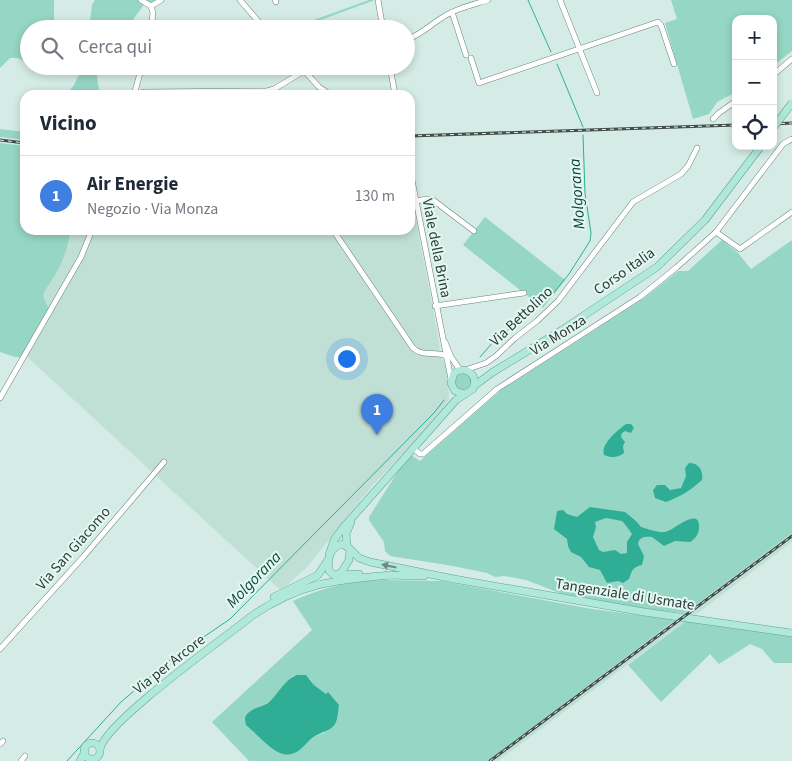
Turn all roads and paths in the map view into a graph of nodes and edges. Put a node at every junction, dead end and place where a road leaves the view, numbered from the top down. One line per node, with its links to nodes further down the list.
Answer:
1 (161, 0): 7 (street)
2 (240, 0): 10 (street)
3 (378, 0): 11 (street)
4 (488, 0): 8 (street)
5 (560, 0): 13 (street)
6 (143, 2): 7 (street)
7 (151, 6): 9 (street)
8 (452, 12): 12 (street); 13 (street)
9 (152, 20)
10 (257, 20)
11 (381, 20)
12 (415, 37)
13 (580, 49): 15 (street); 27 (street)
14 (792, 59): 16 (street)
15 (674, 64)
16 (777, 72)
17 (140, 75): 21 (street)
18 (294, 75): 24 (street)
19 (308, 75): 25 (street)
20 (392, 75): 26 (street)
21 (137, 85): 22 (street); 23 (street)
22 (136, 90)
23 (143, 90)
24 (272, 90)
25 (324, 90)
26 (394, 90)
27 (597, 93)
28 (792, 103): 31 (main road, bridge)
29 (732, 104): 30 (street)
30 (713, 119)
31 (777, 123)
32 (792, 139): 39 (street, Via Monza)
33 (697, 148): 48 (street, Via Bettolino)
34 (758, 150): 50 (main road, Corso Italia)
35 (415, 196): 36 (street, Viale della Brina)
36 (416, 201): 38 (street); 43 (street, Viale della Brina)
37 (792, 212): 39 (street)
38 (474, 231)
39 (716, 232): 57 (street, Via Monza)
40 (90, 235): 55 (street)
41 (336, 235): 46 (street)
42 (524, 293): 43 (street)
43 (435, 306): 44 (street, Viale della Brina)
44 (440, 332): 45 (street, Viale della Brina); 47 (street, Viale della Brina)
45 (444, 349): 46 (street); 47 (street, Viale della Brina)
46 (430, 354): 47 (street)
47 (448, 357): 49 (street, Viale della Brina); 52 (street, Viale della Brina)
48 (476, 365): 49 (street, Via Bettolino); 51 (street)
49 (463, 370): 51 (main road); 52 (main road)
50 (493, 372): 51 (main road); 53 (main road, Corso Italia)
51 (473, 376): 53 (main road)
52 (451, 383): 54 (main road); 56 (main road)
53 (474, 386): 54 (main road)
54 (464, 394): 56 (main road)
55 (0, 398)
56 (448, 411): 57 (main road)
57 (413, 448): 59 (main road)
58 (164, 462): 68 (street, Via San Giacomo)
59 (354, 515): 60 (main road); 61 (main road)
60 (348, 547): 61 (main road); 62 (main road); 64 (main road, one-way to 60)
61 (329, 557): 62 (main road); 66 (main road)
62 (337, 575): 63 (main road); 65 (main road)
63 (391, 575): 64 (main road); 65 (main road)
64 (454, 579): 67 (main road, Tangenziale di Usmate)
65 (298, 590): 66 (main road)
66 (253, 615): 69 (main road, Via per Arcore)
67 (792, 633)
68 (0, 649)
69 (105, 737): 70 (main road, Via per Arcore); 71 (main road, Via per Arcore)
70 (94, 744): 71 (main road); 72 (main road)
71 (100, 749): 74 (main road)
72 (85, 752): 74 (main road); 76 (main road)
73 (25, 756): 75 (street)
74 (89, 760)
75 (21, 761)
76 (80, 761)

